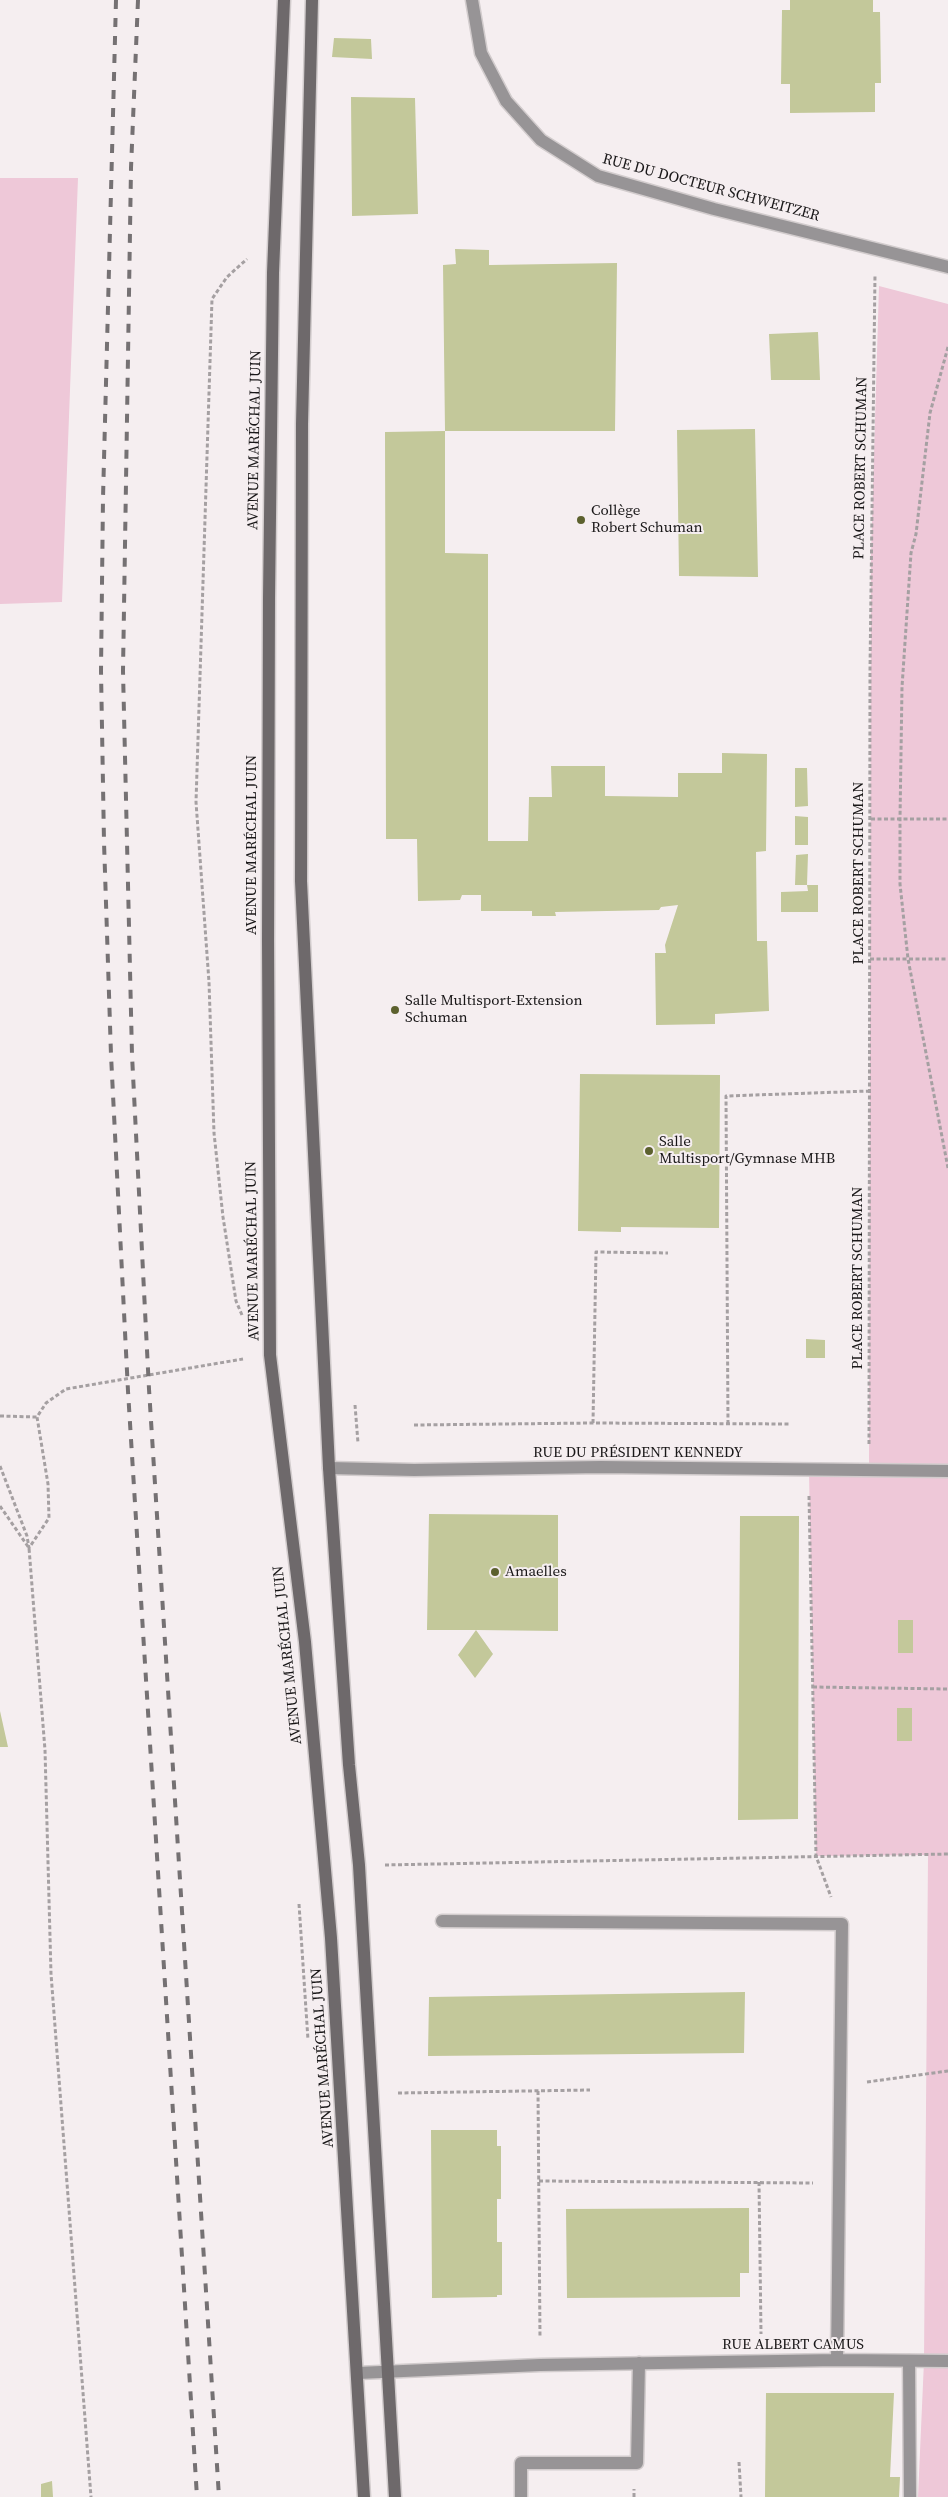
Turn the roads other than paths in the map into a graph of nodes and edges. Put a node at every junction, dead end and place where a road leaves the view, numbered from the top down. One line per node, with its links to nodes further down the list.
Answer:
1 (284, 0): 13 (main road, AVENUE MARÉCHAL JUIN)
2 (312, 0): 5 (main road)
3 (472, 0): 4 (street, RUE DU DOCTEUR SCHWEITZER)
4 (948, 267)
5 (329, 1468): 6 (street, RUE DU PRÉSIDENT KENNEDY); 12 (main road)
6 (948, 1471)
7 (442, 1921): 8 (street)
8 (837, 2360): 9 (street, RUE ALBERT CAMUS); 11 (street, RUE ALBERT CAMUS)
9 (909, 2361): 10 (street, RUE ALBERT CAMUS); 17 (street)
10 (948, 2361)
11 (639, 2363): 12 (street, RUE ALBERT CAMUS); 16 (street)
12 (389, 2372): 13 (street, RUE ALBERT CAMUS); 15 (main road)
13 (358, 2373): 14 (main road, AVENUE MARÉCHAL JUIN)
14 (364, 2497)
15 (395, 2497)
16 (521, 2497)
17 (910, 2497)

